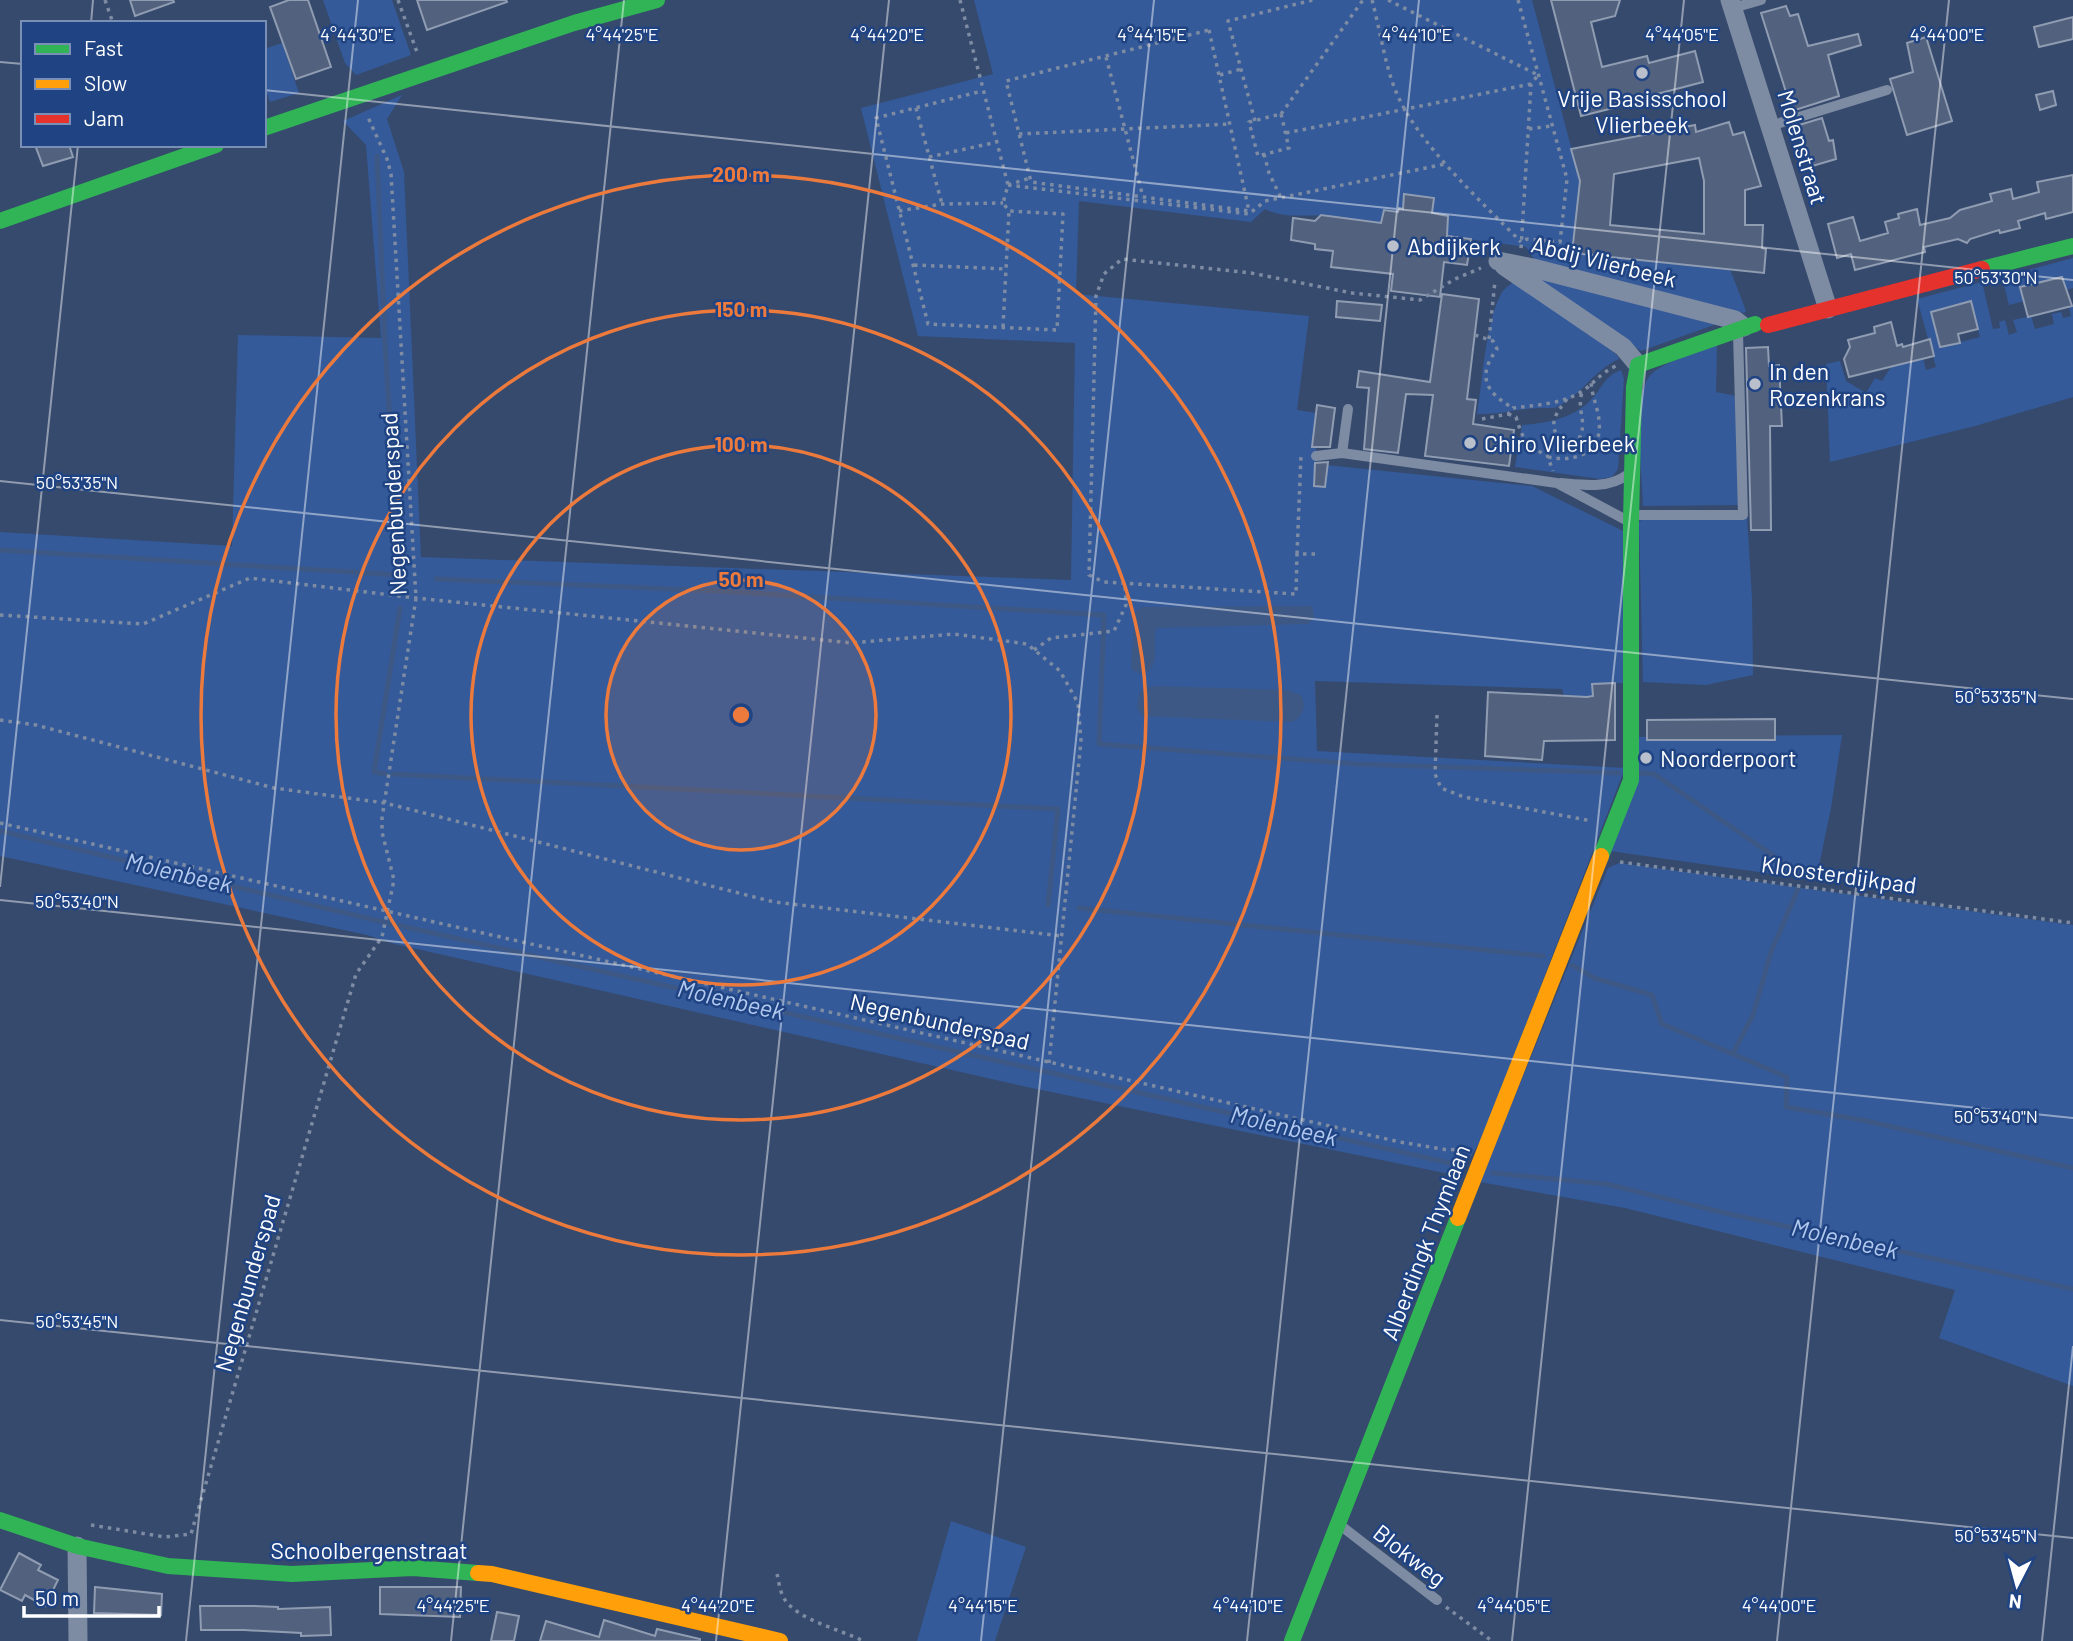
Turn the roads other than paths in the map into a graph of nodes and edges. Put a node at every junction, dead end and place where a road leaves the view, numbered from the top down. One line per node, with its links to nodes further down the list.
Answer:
1 (657, 0): 6 (street)
2 (1761, 0): 3 (lane)
3 (1732, 4): 5 (street, Molenstraat)
4 (1887, 90): 5 (lane)
5 (1770, 126): 10 (street, Molenstraat)
6 (266, 127)
7 (210, 147): 8 (street)
8 (0, 221)
9 (2073, 246): 10 (street)
10 (1828, 309): 11 (street)
11 (1751, 326): 12 (street); 12 (street, Abdij Vlierbeek); 18 (lane)
12 (1638, 365): 16 (street)
13 (1348, 409): 14 (lane)
14 (1342, 453): 15 (lane); 17 (lane)
15 (1316, 456)
16 (1632, 471): 17 (lane); 18 (street)
17 (1557, 483): 18 (lane)
18 (1631, 519): 20 (street, Alberdingk Thymlaan)
19 (0, 1520): 21 (street, Schoolbergenstraat)
20 (1339, 1525): 22 (lane, Blokweg); 25 (street, Alberdingk Thymlaan)
21 (77, 1546): 23 (street); 24 (street, Schoolbergenstraat)
22 (1437, 1600)
23 (78, 1641)
24 (780, 1641)
25 (1292, 1641)

